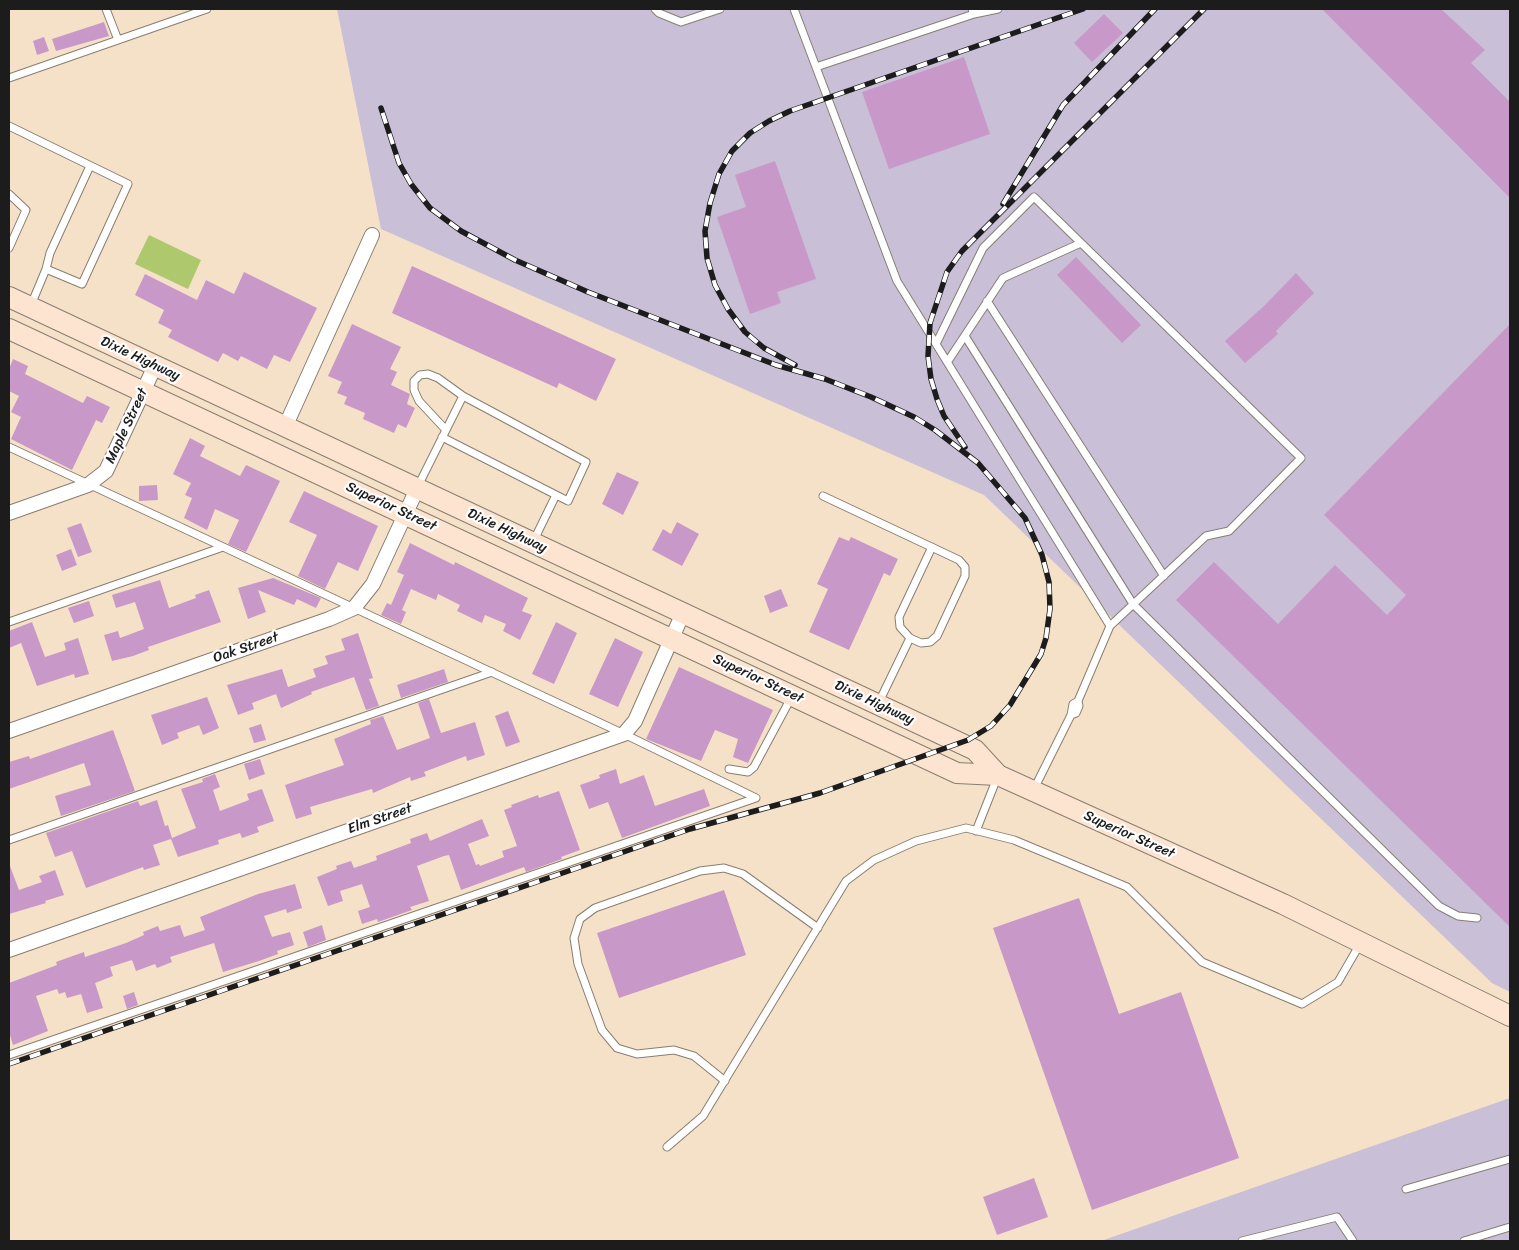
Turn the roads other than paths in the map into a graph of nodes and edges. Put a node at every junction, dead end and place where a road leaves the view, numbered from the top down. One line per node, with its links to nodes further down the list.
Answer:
1 (106, 9): 8 (lane)
2 (207, 9): 8 (lane)
3 (655, 9): 4 (lane)
4 (720, 9)
5 (794, 9): 9 (lane)
6 (998, 9): 7 (lane)
7 (973, 11): 9 (lane)
8 (118, 40): 10 (lane)
9 (816, 67): 23 (lane)
10 (9, 78)
11 (9, 126): 12 (lane)
12 (90, 166): 17 (lane); 17 (lane)
13 (9, 194): 16 (lane)
14 (372, 236): 28 (street)
15 (1081, 243): 19 (lane); 23 (lane); 41 (lane)
16 (9, 248)
17 (46, 269): 20 (lane)
18 (9, 298): 20 (main road, Dixie Highway)
19 (987, 301): 22 (lane); 41 (lane)
20 (30, 308): 25 (main road, Dixie Highway)
21 (9, 328): 26 (main road, Superior Street)
22 (965, 336): 24 (lane); 42 (lane)
23 (936, 344): 24 (lane)
24 (948, 361): 46 (lane)
25 (155, 366): 26 (street, Maple Street); 28 (main road, Dixie Highway)
26 (143, 392): 32 (street, Maple Street); 37 (main road, Superior Street)
27 (463, 396): 29 (lane); 29 (lane); 34 (lane)
28 (285, 427): 33 (main road, Dixie Highway)
29 (446, 430): 30 (lane)
30 (442, 437): 33 (lane); 34 (lane)
31 (9, 447): 32 (lane)
32 (88, 485): 36 (street, Maple Street); 40 (lane)
33 (417, 489): 37 (street, Oak Street); 38 (main road, Dixie Highway)
34 (556, 495): 38 (lane)
35 (823, 496): 39 (lane)
36 (9, 513)
37 (405, 514): 43 (street, Oak Street); 47 (main road, Superior Street)
38 (532, 543): 44 (main road, Dixie Highway)
39 (932, 547): 48 (lane); 48 (lane)
40 (223, 548): 43 (lane); 45 (lane)
41 (1164, 576): 42 (lane)
42 (1133, 604): 46 (lane); 60 (lane)
43 (354, 608): 49 (lane); 53 (street, Oak Street)
44 (683, 613): 47 (street); 51 (main road, Dixie Highway)
45 (9, 622)
46 (1110, 626): 57 (lane)
47 (671, 638): 50 (main road, Superior Street); 54 (street)
48 (910, 638): 51 (lane)
49 (492, 672): 54 (lane); 59 (lane)
50 (792, 695): 52 (main road, Superior Street); 55 (lane)
51 (878, 705): 52 (main road); 56 (main road, Dixie Highway)
52 (866, 730): 56 (main road, Superior Street)
53 (9, 731)
54 (624, 734): 63 (street, Elm Street); 65 (lane)
55 (729, 768)
56 (998, 775): 57 (main road, Superior Street); 58 (lane)
57 (1033, 791): 62 (main road, Superior Street)
58 (976, 831): 61 (lane); 62 (lane)
59 (9, 840)
60 (1477, 918)
61 (818, 928): 66 (lane); 66 (lane)
62 (1361, 942): 64 (main road, Superior Street)
63 (9, 950)
64 (1510, 1016)
65 (9, 1055)
66 (724, 1081): 67 (lane)
67 (667, 1148)
68 (1510, 1159): 69 (lane)
69 (1406, 1189)
70 (1510, 1227): 73 (lane)
71 (1242, 1241): 72 (lane)
72 (1353, 1241)
73 (1464, 1241)

